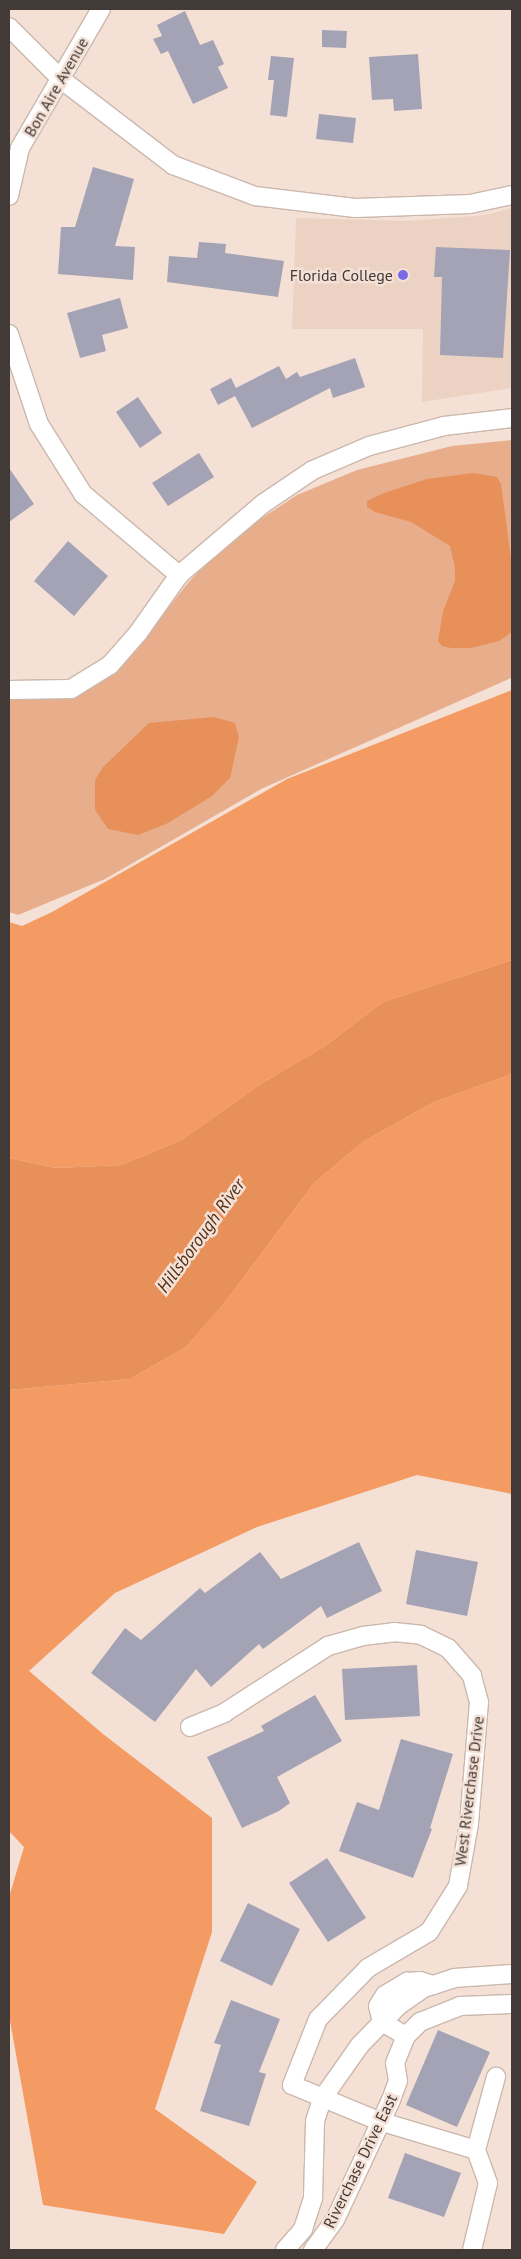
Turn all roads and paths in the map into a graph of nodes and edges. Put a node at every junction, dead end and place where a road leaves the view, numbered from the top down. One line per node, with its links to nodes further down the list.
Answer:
1 (101, 9): 3 (street, Bon Aire Avenue)
2 (9, 27): 3 (street)
3 (62, 80): 4 (street, Bon Aire Avenue); 5 (street)
4 (15, 151): 6 (street, Bon Aire Avenue)
5 (512, 195)
6 (9, 196)
7 (9, 334): 9 (street)
8 (512, 418): 9 (street)
9 (179, 575): 10 (street)
10 (9, 690)
11 (190, 1727): 17 (street, West Riverchase Drive)
12 (512, 1974): 14 (street, Riverchase Drive East)
13 (512, 2004): 15 (street, Riverchase Drive East)
14 (382, 2022): 15 (street); 17 (street, Riverchase Drive East)
15 (406, 2036): 18 (street, Riverchase Drive East)
16 (496, 2078): 19 (street)
17 (322, 2099): 18 (street, West Riverchase Drive); 20 (street, Riverchase Drive East)
18 (379, 2121): 19 (street, West Riverchase Drive); 21 (street, Riverchase Drive East)
19 (476, 2150): 22 (street)
20 (285, 2250)
21 (313, 2250)
22 (472, 2250)

